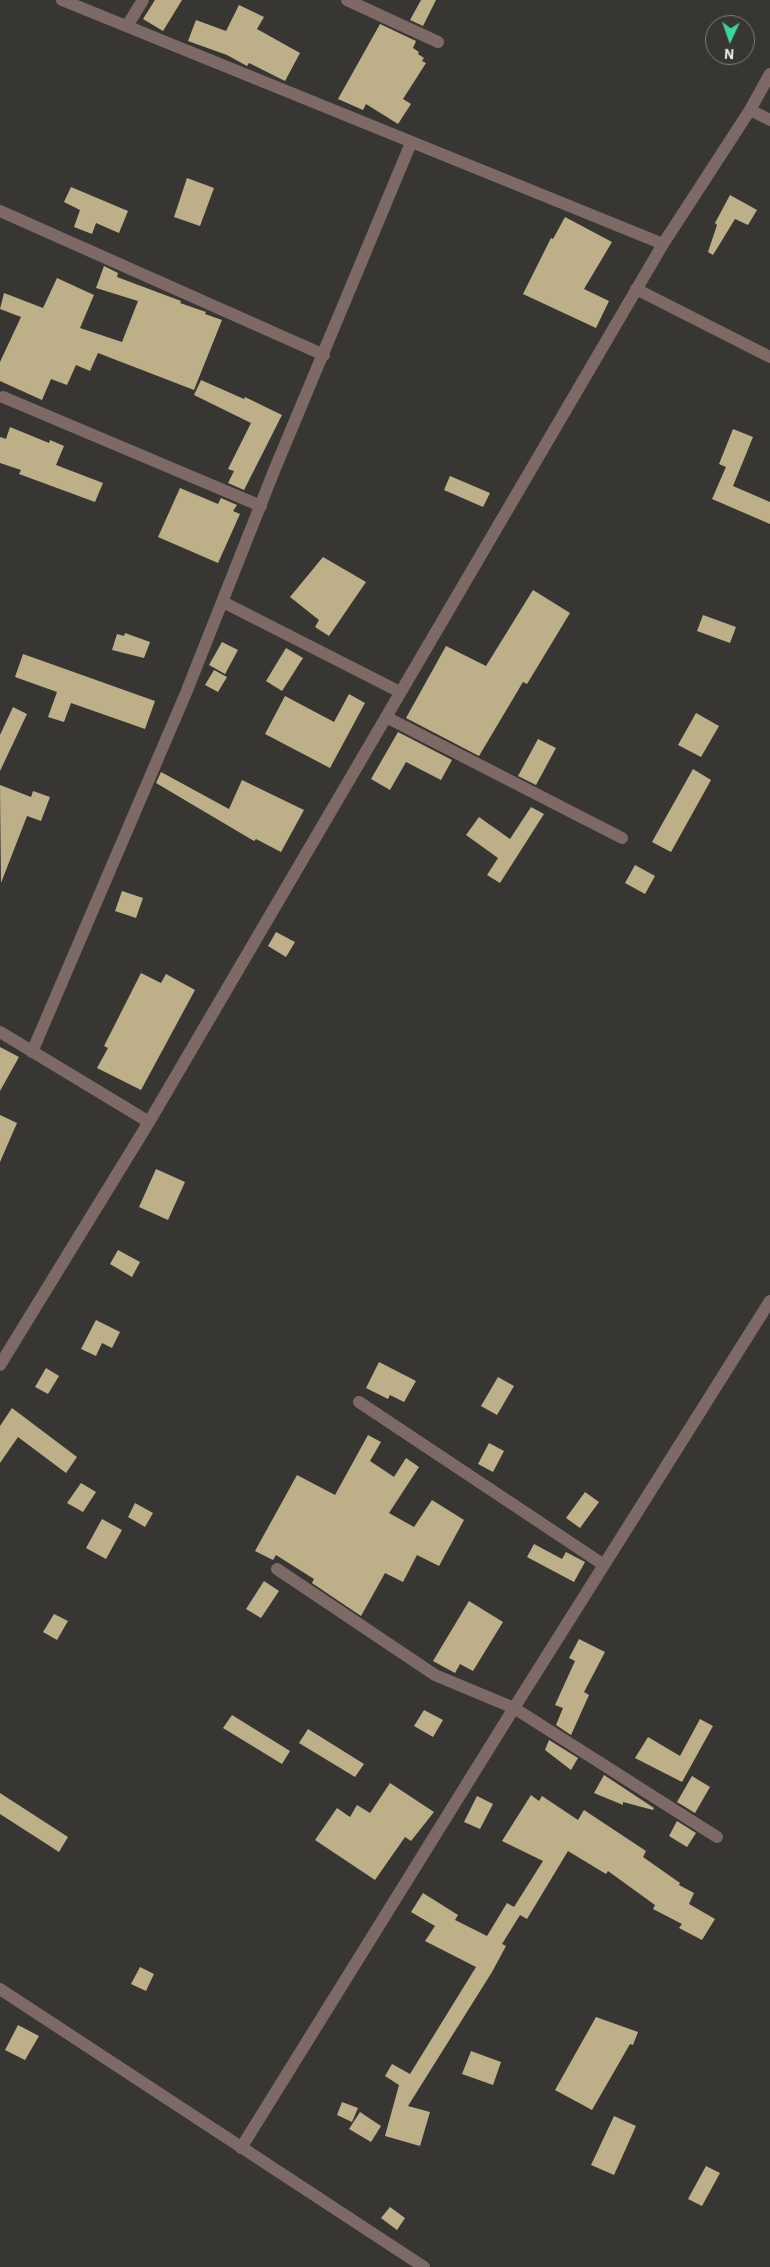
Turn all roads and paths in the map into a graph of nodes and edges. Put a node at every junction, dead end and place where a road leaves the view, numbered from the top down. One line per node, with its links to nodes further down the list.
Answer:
1 (62, 0): 4 (street)
2 (143, 0): 4 (street)
3 (347, 0): 5 (street)
4 (127, 26): 9 (street)
5 (438, 42)
6 (770, 74): 7 (street)
7 (750, 110): 8 (street); 11 (street)
8 (770, 120)
9 (411, 143): 11 (street); 13 (street)
10 (0, 211): 13 (street)
11 (663, 244): 12 (street)
12 (636, 290): 14 (street); 18 (street)
13 (324, 355): 16 (street)
14 (770, 357)
15 (3, 397): 16 (street)
16 (261, 506): 17 (street)
17 (223, 602): 18 (street); 22 (street)
18 (400, 692): 19 (street)
19 (386, 717): 20 (street); 23 (street)
20 (622, 838)
21 (0, 1032): 22 (street)
22 (32, 1052): 23 (street)
23 (149, 1122): 25 (street)
24 (770, 1301): 27 (street)
25 (0, 1365)
26 (359, 1402): 27 (street)
27 (604, 1565): 29 (street)
28 (277, 1569): 29 (street)
29 (514, 1708): 30 (street); 32 (street)
30 (718, 1836)
31 (0, 1990): 32 (street)
32 (241, 2148): 33 (street)
33 (424, 2267)

